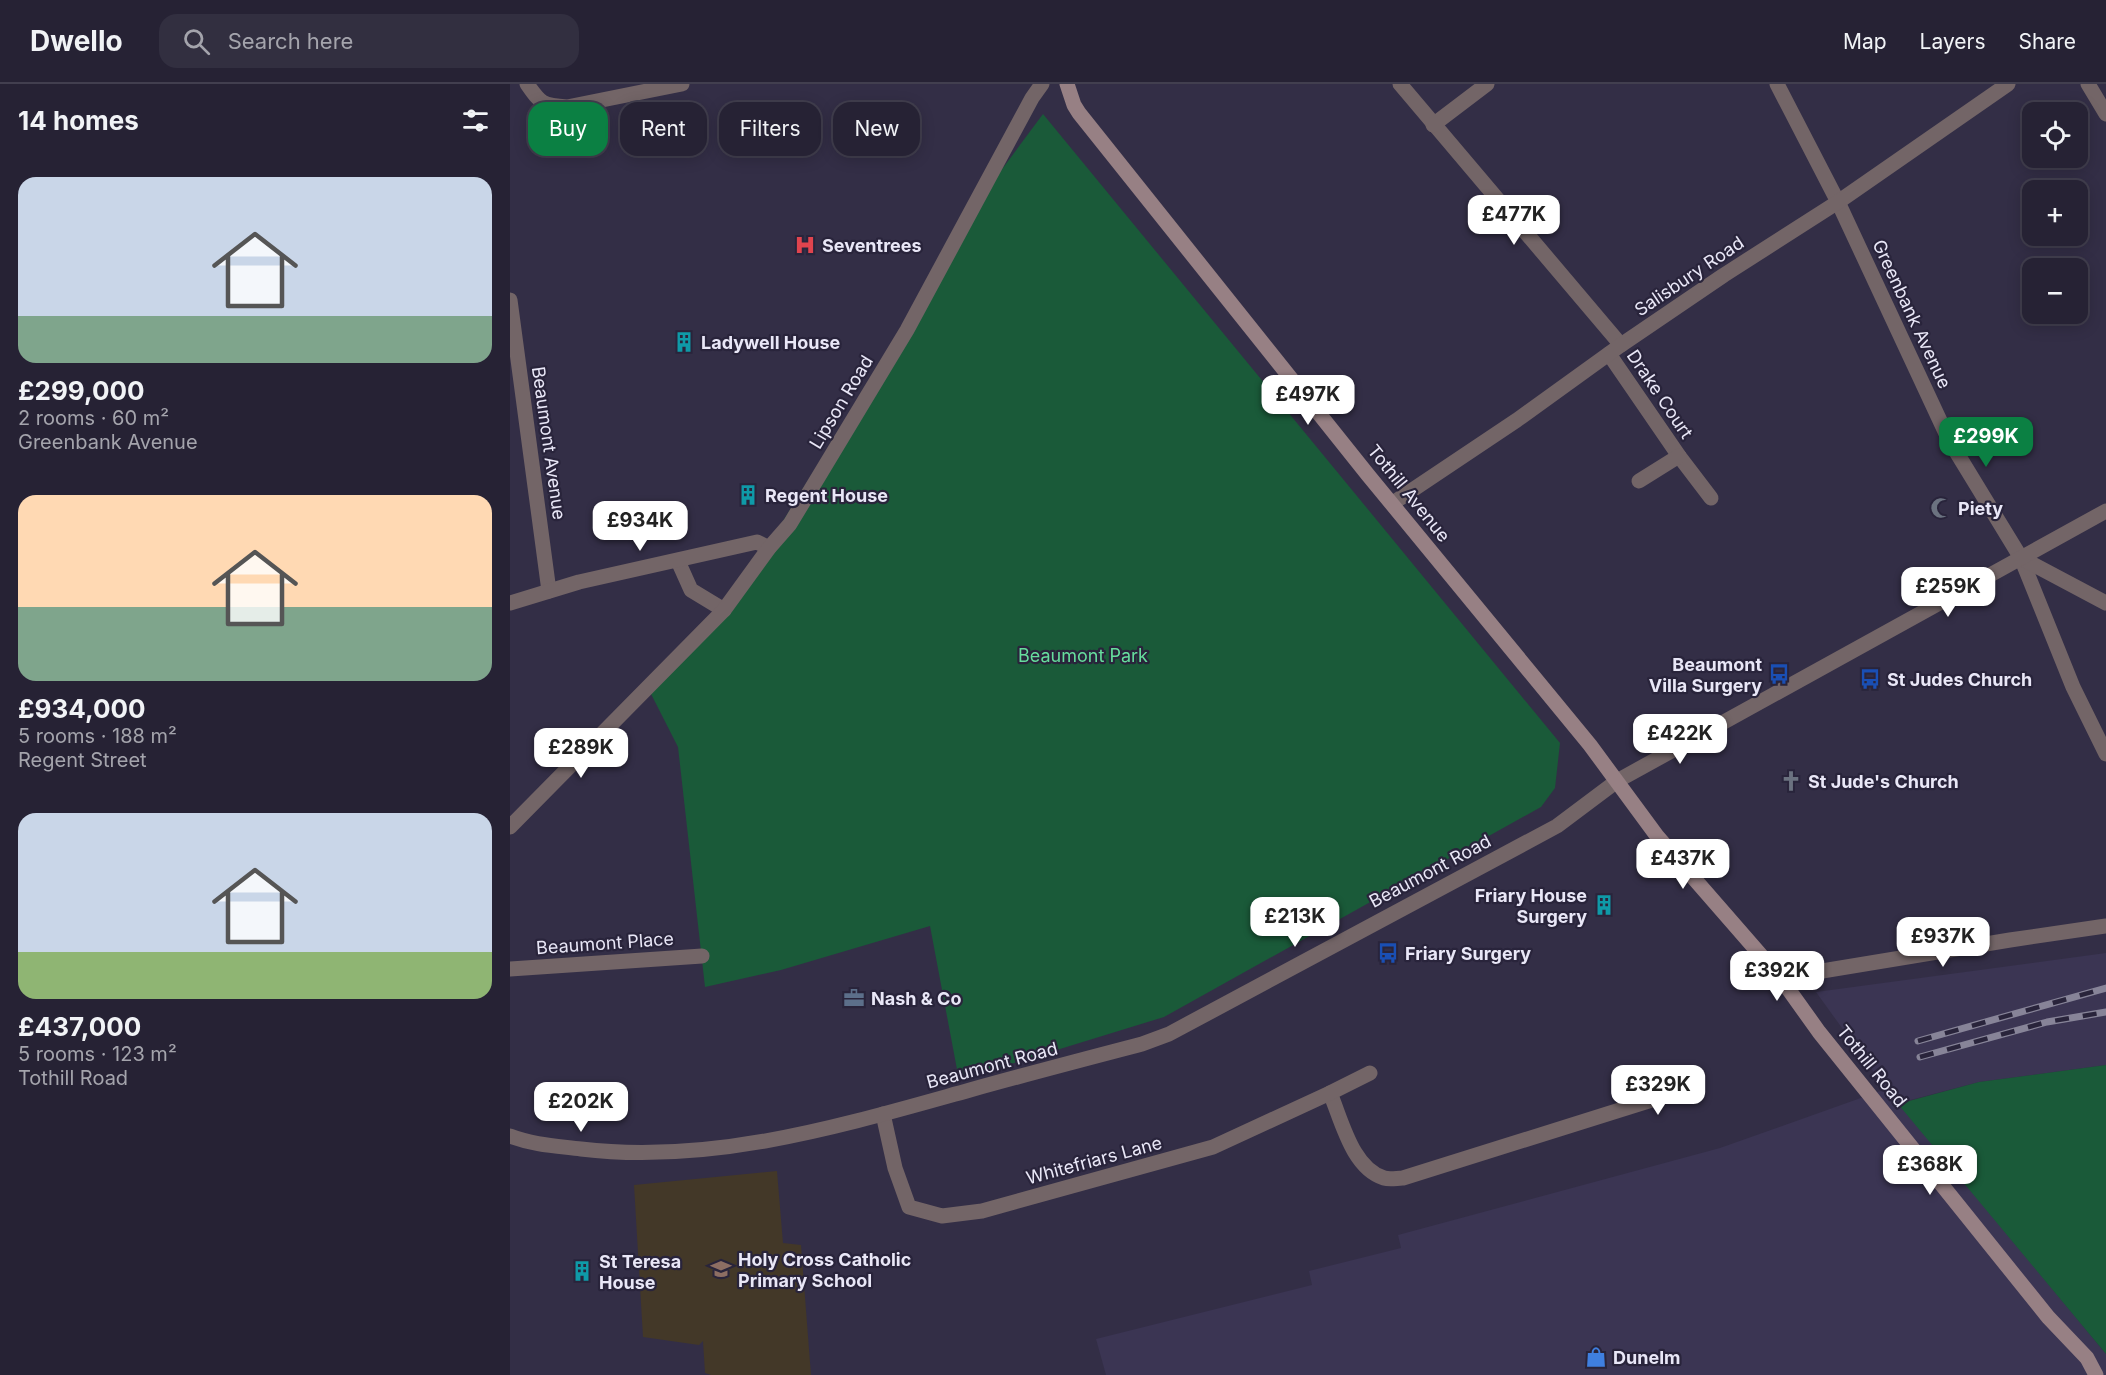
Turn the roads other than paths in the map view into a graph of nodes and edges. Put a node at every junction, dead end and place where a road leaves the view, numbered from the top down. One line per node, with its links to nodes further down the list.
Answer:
1 (527, 84): 2 (street)
2 (682, 84)
3 (1042, 84): 20 (street, Lipson Road)
4 (1067, 84): 18 (main road, Tothill Avenue)
5 (1400, 84): 11 (street, Drake Court)
6 (1487, 84): 11 (street)
7 (1777, 84): 12 (street, Greenbank Avenue)
8 (2008, 84): 12 (street, Salisbury Road)
9 (2088, 84): 10 (street)
10 (2106, 114)
11 (1433, 125): 14 (street, Drake Court)
12 (1838, 202): 14 (street, Salisbury Road); 21 (street, Greenbank Avenue)
13 (510, 300): 23 (street, Beaumont Avenue)
14 (1615, 350): 15 (street, Drake Court); 18 (street, Salisbury Road)
15 (1679, 456): 16 (street, Drake Court); 17 (street, Drake Court)
16 (1639, 481)
17 (1711, 498)
18 (1393, 503): 28 (main road, Tothill Avenue)
19 (2106, 511): 21 (street, Beaumont Road)
20 (769, 548): 22 (street); 26 (street, Lipson Road)
21 (2021, 558): 25 (street); 27 (street, Greenbank Avenue); 28 (street, Beaumont Road)
22 (678, 561): 23 (street); 26 (street)
23 (549, 591): 24 (street)
24 (510, 603)
25 (2106, 603)
26 (724, 610): 29 (street, Lipson Road)
27 (2105, 747)
28 (1617, 781): 33 (main road, Tothill Road); 37 (street, Beaumont Road)
29 (510, 827)
30 (2106, 926): 33 (street)
31 (702, 956): 32 (street, Beaumont Place)
32 (510, 969)
33 (1779, 976): 39 (main road, Tothill Road)
34 (1370, 1073): 36 (street, Whitefriars Lane)
35 (1693, 1087): 36 (street)
36 (1330, 1093): 37 (street, Whitefriars Lane)
37 (883, 1114): 38 (street, Beaumont Road)
38 (510, 1136)
39 (2096, 1375)

